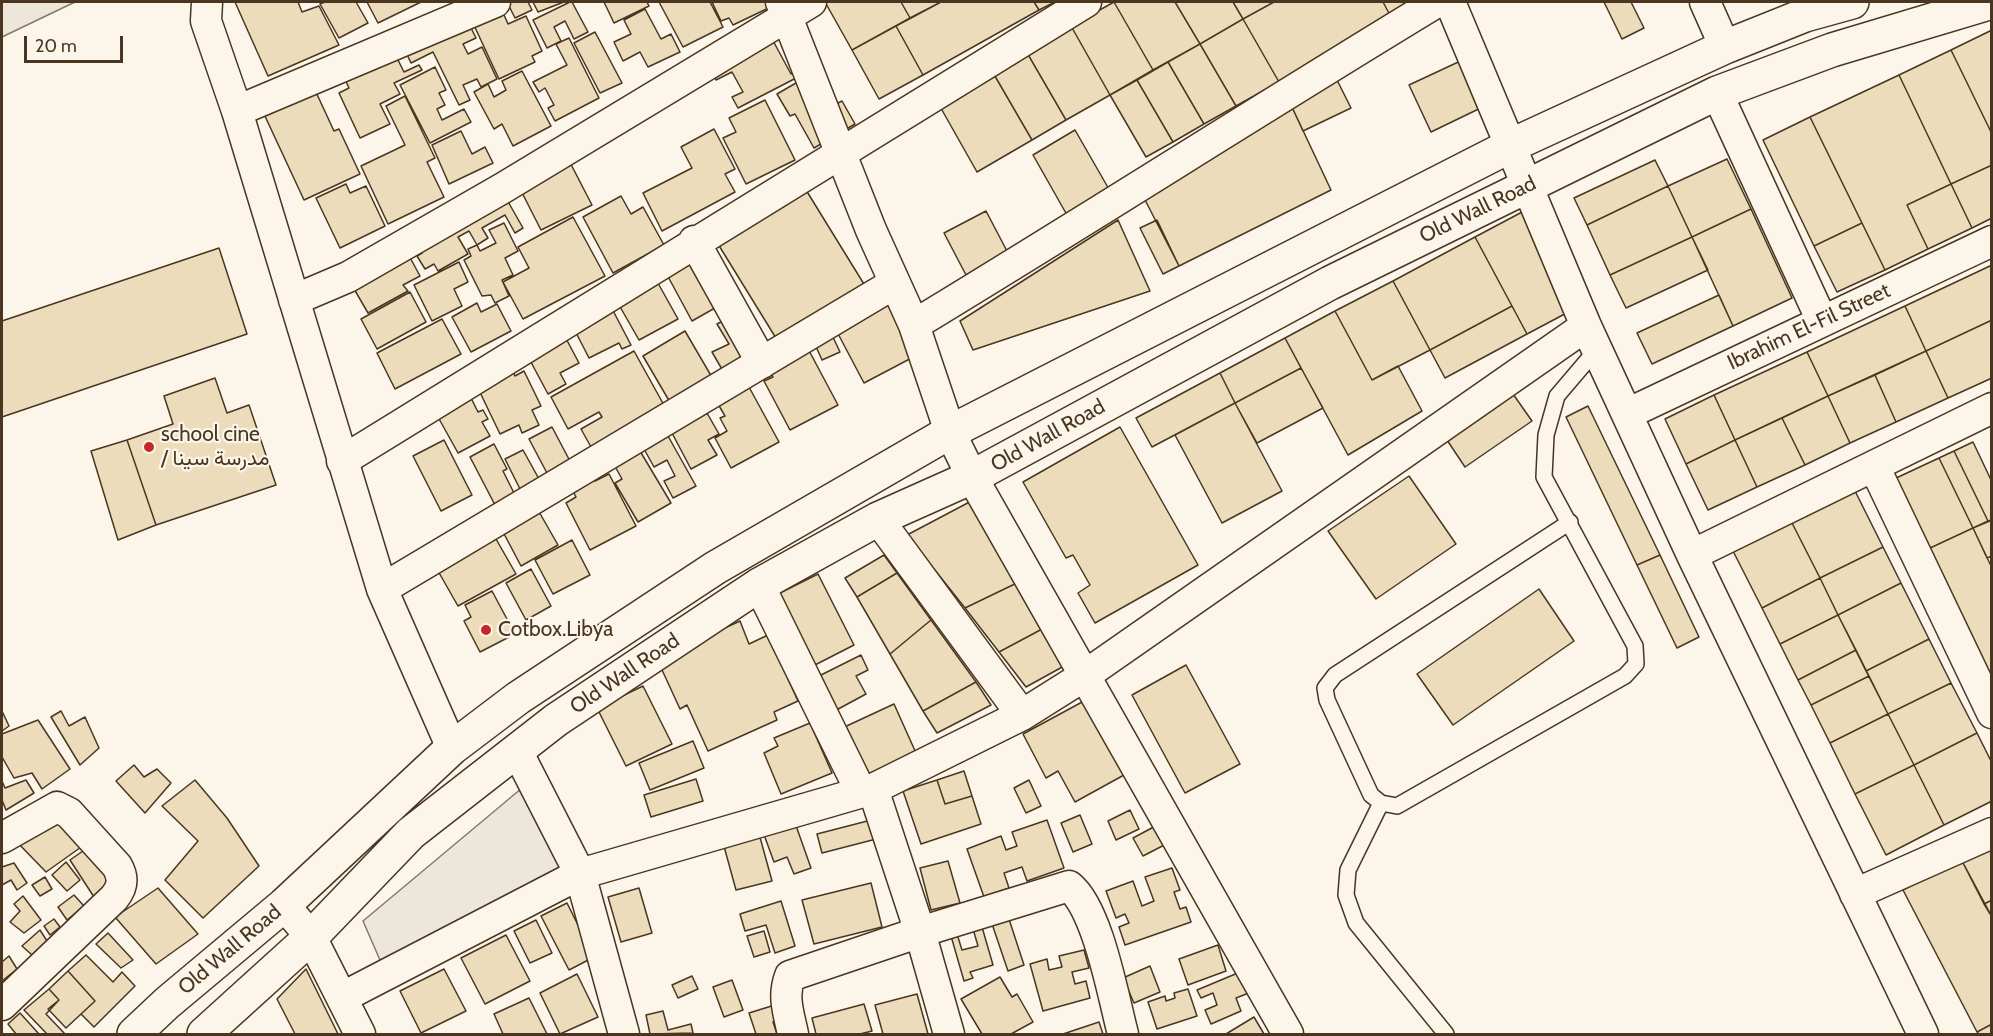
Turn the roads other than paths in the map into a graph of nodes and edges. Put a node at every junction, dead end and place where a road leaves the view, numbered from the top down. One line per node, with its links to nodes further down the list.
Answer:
1 (207, 2): 14 (street)
2 (495, 2): 14 (street)
3 (1086, 2): 16 (street)
4 (1437, 2): 23 (street)
5 (1450, 2): 15 (street)
6 (1705, 2): 12 (street)
7 (1852, 2): 11 (main road, Old Wall Road)
8 (1990, 2): 10 (street); 13 (main road, Old Wall Road)
9 (793, 6): 16 (street); 21 (street)
10 (1992, 7)
11 (1802, 8): 12 (main road, Old Wall Road)
12 (1725, 47): 15 (main road, Old Wall Road)
13 (1717, 93): 17 (main road, Old Wall Road); 22 (street)
14 (237, 111): 21 (street)
15 (1512, 145): 17 (street); 28 (main road, Old Wall Road)
16 (840, 152): 18 (street); 20 (street)
17 (1528, 185): 24 (street); 31 (main road, Old Wall Road)
18 (694, 241): 25 (street); 29 (street)
19 (1992, 241): 22 (street, Ibrahim El-Fil Street)
20 (896, 283): 23 (street); 25 (street)
21 (294, 300): 29 (street)
22 (1822, 321): 27 (street, Ibrahim El-Fil Street)
23 (914, 325): 28 (street)
24 (1592, 338): 27 (street); 33 (lane); 37 (street)
25 (762, 363): 36 (street)
26 (1992, 408): 30 (street)
27 (1627, 414): 34 (street)
28 (950, 432): 31 (street); 40 (main road, Old Wall Road)
29 (342, 460): 36 (street)
30 (1874, 466): 34 (street); 38 (street)
31 (972, 477): 32 (main road, Old Wall Road); 37 (street)
32 (878, 519): 35 (main road, Old Wall Road); 39 (street)
33 (1570, 522): 43 (lane); 43 (lane)
34 (1692, 555): 47 (street)
35 (759, 585): 41 (main road, Old Wall Road); 42 (street)
36 (382, 589): 40 (street)
37 (1084, 676): 39 (street); 60 (street)
38 (1992, 713)
39 (1022, 715): 42 (street)
40 (452, 748): 48 (main road, Old Wall Road)
41 (517, 751): 46 (street); 50 (main road, Old Wall Road)
42 (867, 791): 46 (street); 49 (street)
43 (1381, 803): 61 (lane)
44 (1992, 833): 47 (street)
45 (2, 837): 52 (street)
46 (580, 874): 51 (street); 56 (street)
47 (1856, 894): 62 (street)
48 (284, 905): 50 (street); 53 (main road, Old Wall Road)
49 (920, 932): 57 (street); 58 (street); 59 (street)
50 (311, 937): 51 (street); 54 (main road, Old Wall Road)
51 (343, 997): 55 (street)
52 (2, 1005)
53 (134, 1035)
54 (204, 1035)
55 (360, 1035)
56 (624, 1035)
57 (794, 1035)
58 (949, 1035)
59 (1123, 1035)
60 (1288, 1035)
61 (1446, 1035)
62 (1923, 1035)

